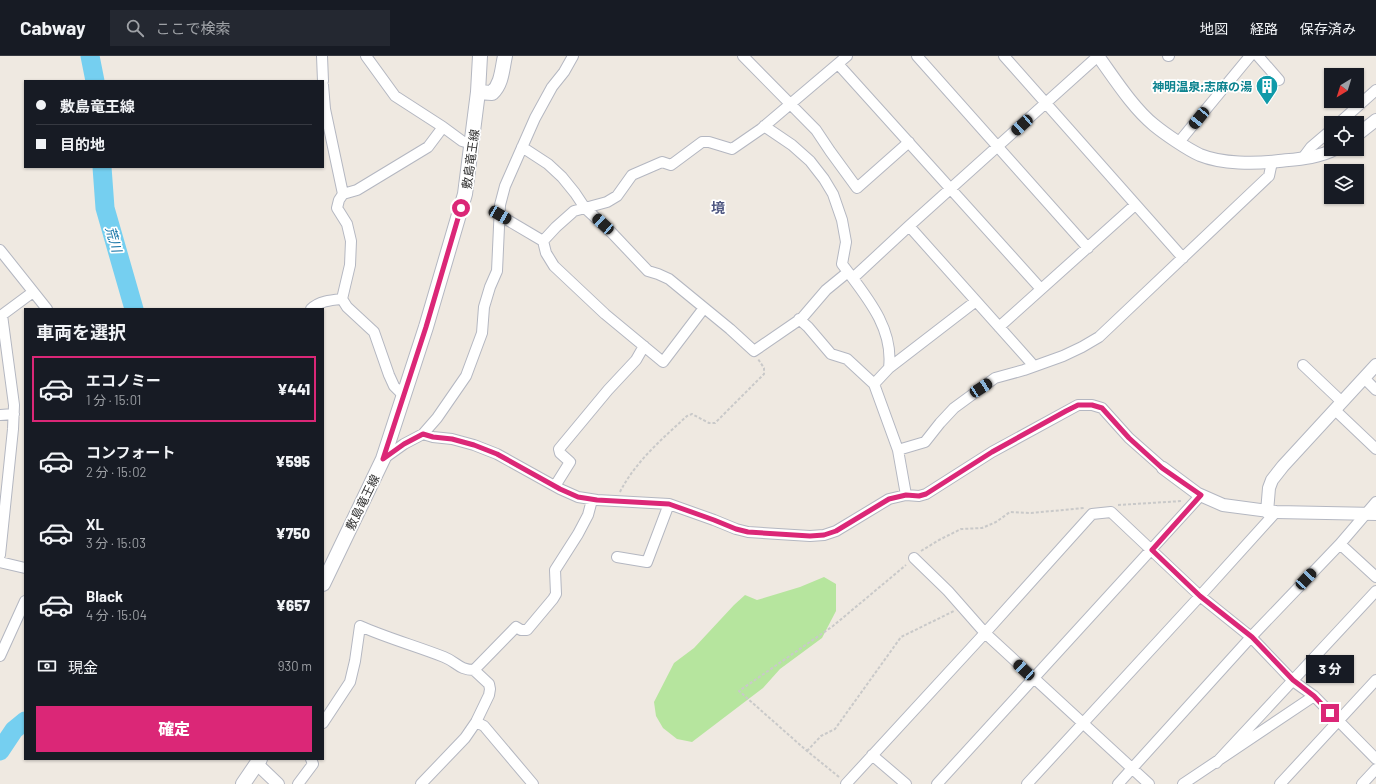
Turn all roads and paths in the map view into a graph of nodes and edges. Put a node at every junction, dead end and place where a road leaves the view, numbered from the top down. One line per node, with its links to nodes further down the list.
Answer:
1 (322, 56): 14 (street)
2 (366, 56): 24 (street)
3 (480, 56): 17 (main road, 敷島竜王線)
4 (505, 56): 17 (main road)
5 (573, 56): 31 (street)
6 (743, 56): 20 (street)
7 (848, 56): 13 (street)
8 (917, 56): 30 (street)
9 (1004, 56): 19 (street)
10 (1098, 56): 19 (street); 28 (street)
11 (1250, 56): 28 (street)
12 (1258, 56): 15 (street)
13 (838, 64): 20 (street); 27 (street)
14 (323, 80)
15 (1280, 80)
16 (1376, 90): 21 (street)
17 (478, 92): 29 (main road, 敷島竜王線)
18 (324, 96): 36 (street)
19 (1045, 103): 30 (street); 37 (street)
20 (790, 104): 23 (street); 27 (street)
21 (1347, 116)
22 (1376, 120): 25 (street)
23 (764, 126): 38 (street); 45 (street)
24 (443, 127): 29 (street); 36 (street)
25 (1364, 129)
26 (1324, 136): 33 (street)
27 (909, 142): 35 (street)
28 (1179, 142): 34 (street)
29 (472, 144): 64 (main road, 敷島竜王線)
30 (998, 146): 35 (street); 42 (street)
31 (522, 147): 38 (street); 39 (street)
32 (1324, 153): 33 (street)
33 (1302, 159): 34 (street)
34 (1272, 162): 44 (street)
35 (951, 188): 40 (street); 46 (street)
36 (343, 194): 48 (street)
37 (1135, 205): 42 (street); 44 (street)
38 (585, 208): 41 (street); 52 (street)
39 (500, 215): 41 (street); 68 (street)
40 (909, 226): 45 (street); 49 (street)
41 (543, 241): 55 (street)
42 (1088, 248): 46 (street)
43 (0, 250): 47 (street)
44 (1182, 258): 59 (street)
45 (850, 275): 53 (street); 60 (street)
46 (1041, 289): 54 (street)
47 (33, 292): 50 (street); 66 (street)
48 (342, 299): 51 (street); 64 (street)
49 (976, 301): 54 (street); 60 (street)
50 (46, 308)
51 (312, 308)
52 (704, 308): 55 (street); 56 (street)
53 (799, 320): 56 (street); 62 (street)
54 (999, 327): 59 (street)
55 (644, 346): 73 (street)
56 (754, 350): 77 (path)
57 (1303, 365): 65 (street)
58 (1376, 365): 61 (street)
59 (1034, 366): 70 (street)
60 (889, 368): 62 (street)
61 (1364, 378): 63 (street); 65 (street)
62 (874, 384): 70 (street)
63 (1376, 390)
64 (404, 395): 71 (main road, 敷島竜王線)
65 (1338, 406): 69 (street); 82 (street)
66 (14, 414): 67 (street); 86 (street)
67 (0, 415)
68 (423, 434): 71 (street); 73 (street)
69 (1376, 449)
70 (898, 450): 74 (street)
71 (383, 459): 92 (main road, 敷島竜王線)
72 (1162, 468): 74 (street); 75 (street)
73 (555, 486): 76 (street)
74 (906, 495): 79 (street)
75 (1199, 498): 80 (path); 82 (street); 85 (street)
76 (592, 500): 77 (street); 100 (street)
77 (616, 501): 79 (street)
78 (1376, 502): 83 (street)
79 (669, 504): 87 (street)
80 (1117, 505)
81 (1086, 508): 88 (path)
82 (1271, 512): 83 (street); 94 (street)
83 (1371, 514): 84 (street)
84 (1340, 544): 91 (street); 98 (street)
85 (1152, 550): 94 (street); 97 (street); 101 (street)
86 (0, 555)
87 (617, 557)
88 (914, 558): 96 (street); 109 (path)
89 (0, 562): 90 (street)
90 (24, 568)
91 (1376, 577)
92 (324, 582)
93 (1376, 591): 102 (street)
94 (1200, 596): 98 (street); 108 (street)
95 (24, 603): 99 (street)
96 (962, 607): 97 (street); 109 (path)
97 (985, 633): 101 (street); 110 (street)
98 (1252, 637): 102 (street); 115 (street)
99 (0, 656)
100 (474, 670): 105 (street); 107 (street)
101 (1034, 679): 108 (street); 124 (street)
102 (1293, 680): 104 (street); 114 (street)
103 (1376, 680): 106 (street)
104 (1314, 696): 106 (street); 114 (street)
105 (324, 721)
106 (1338, 721): 111 (street); 129 (street)
107 (476, 722): 120 (street); 121 (street)
108 (1082, 723): 115 (street); 125 (street)
109 (807, 751): 122 (path)
110 (872, 755): 122 (street); 123 (street)
111 (1376, 759)
112 (311, 760): 119 (street)
113 (258, 762): 117 (main road); 118 (street)
114 (1216, 763): 128 (street)
115 (1132, 769): 126 (street); 127 (street)
116 (1376, 769): 130 (street)
117 (243, 784)
118 (278, 784)
119 (298, 784)
120 (421, 784)
121 (533, 784)
122 (846, 784)
123 (906, 784)
124 (938, 784)
125 (1027, 784)
126 (1118, 784)
127 (1149, 784)
128 (1183, 784)
129 (1280, 784)
130 (1362, 784)

